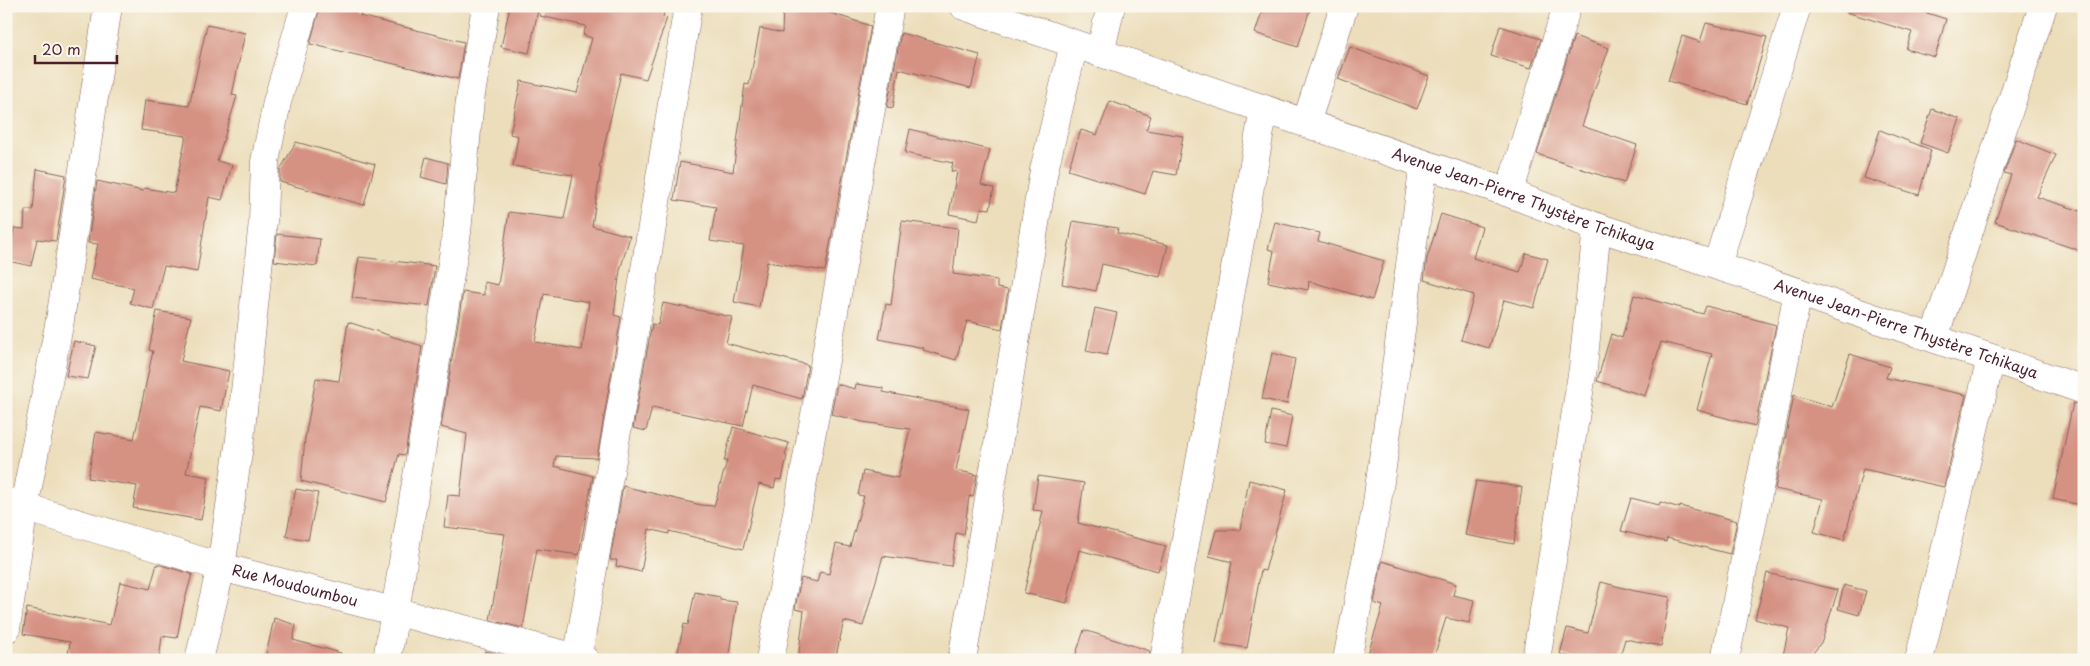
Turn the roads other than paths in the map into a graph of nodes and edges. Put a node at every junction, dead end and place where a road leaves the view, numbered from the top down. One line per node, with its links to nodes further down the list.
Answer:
1 (108, 6): 24 (street)
2 (305, 6): 25 (street)
3 (486, 6): 26 (street)
4 (688, 6): 28 (street)
5 (890, 6): 31 (street)
6 (964, 6): 12 (street, Avenue Jean-Pierre Thystère Tchikaya)
7 (1111, 6): 13 (street)
8 (1344, 6): 15 (street)
9 (1567, 6): 17 (street)
10 (1797, 6): 19 (street)
11 (2043, 6): 21 (street)
12 (1074, 44): 13 (street, Avenue Jean-Pierre Thystère Tchikaya); 32 (street)
13 (1100, 52): 14 (street, Avenue Jean-Pierre Thystère Tchikaya)
14 (1264, 109): 15 (street, Avenue Jean-Pierre Thystère Tchikaya); 33 (street)
15 (1306, 123): 16 (street, Avenue Jean-Pierre Thystère Tchikaya)
16 (1424, 164): 17 (street, Avenue Jean-Pierre Thystère Tchikaya); 34 (street)
17 (1509, 193): 18 (street, Avenue Jean-Pierre Thystère Tchikaya)
18 (1597, 227): 19 (street, Avenue Jean-Pierre Thystère Tchikaya); 35 (street)
19 (1717, 265): 20 (street, Avenue Jean-Pierre Thystère Tchikaya)
20 (1798, 292): 21 (street, Avenue Jean-Pierre Thystère Tchikaya); 36 (street)
21 (1934, 338): 22 (street, Avenue Jean-Pierre Thystère Tchikaya)
22 (1991, 358): 23 (street, Avenue Jean-Pierre Thystère Tchikaya); 37 (street)
23 (2084, 390)
24 (15, 504): 25 (street, Rue Moudoumbou); 27 (street)
25 (220, 567): 26 (street, Rue Moudoumbou); 29 (street)
26 (394, 611): 28 (street, Rue Moudoumbou); 30 (street)
27 (6, 629)
28 (580, 659)
29 (199, 660)
30 (387, 660)
31 (770, 660)
32 (962, 660)
33 (1164, 660)
34 (1347, 660)
35 (1536, 660)
36 (1726, 660)
37 (1919, 660)

